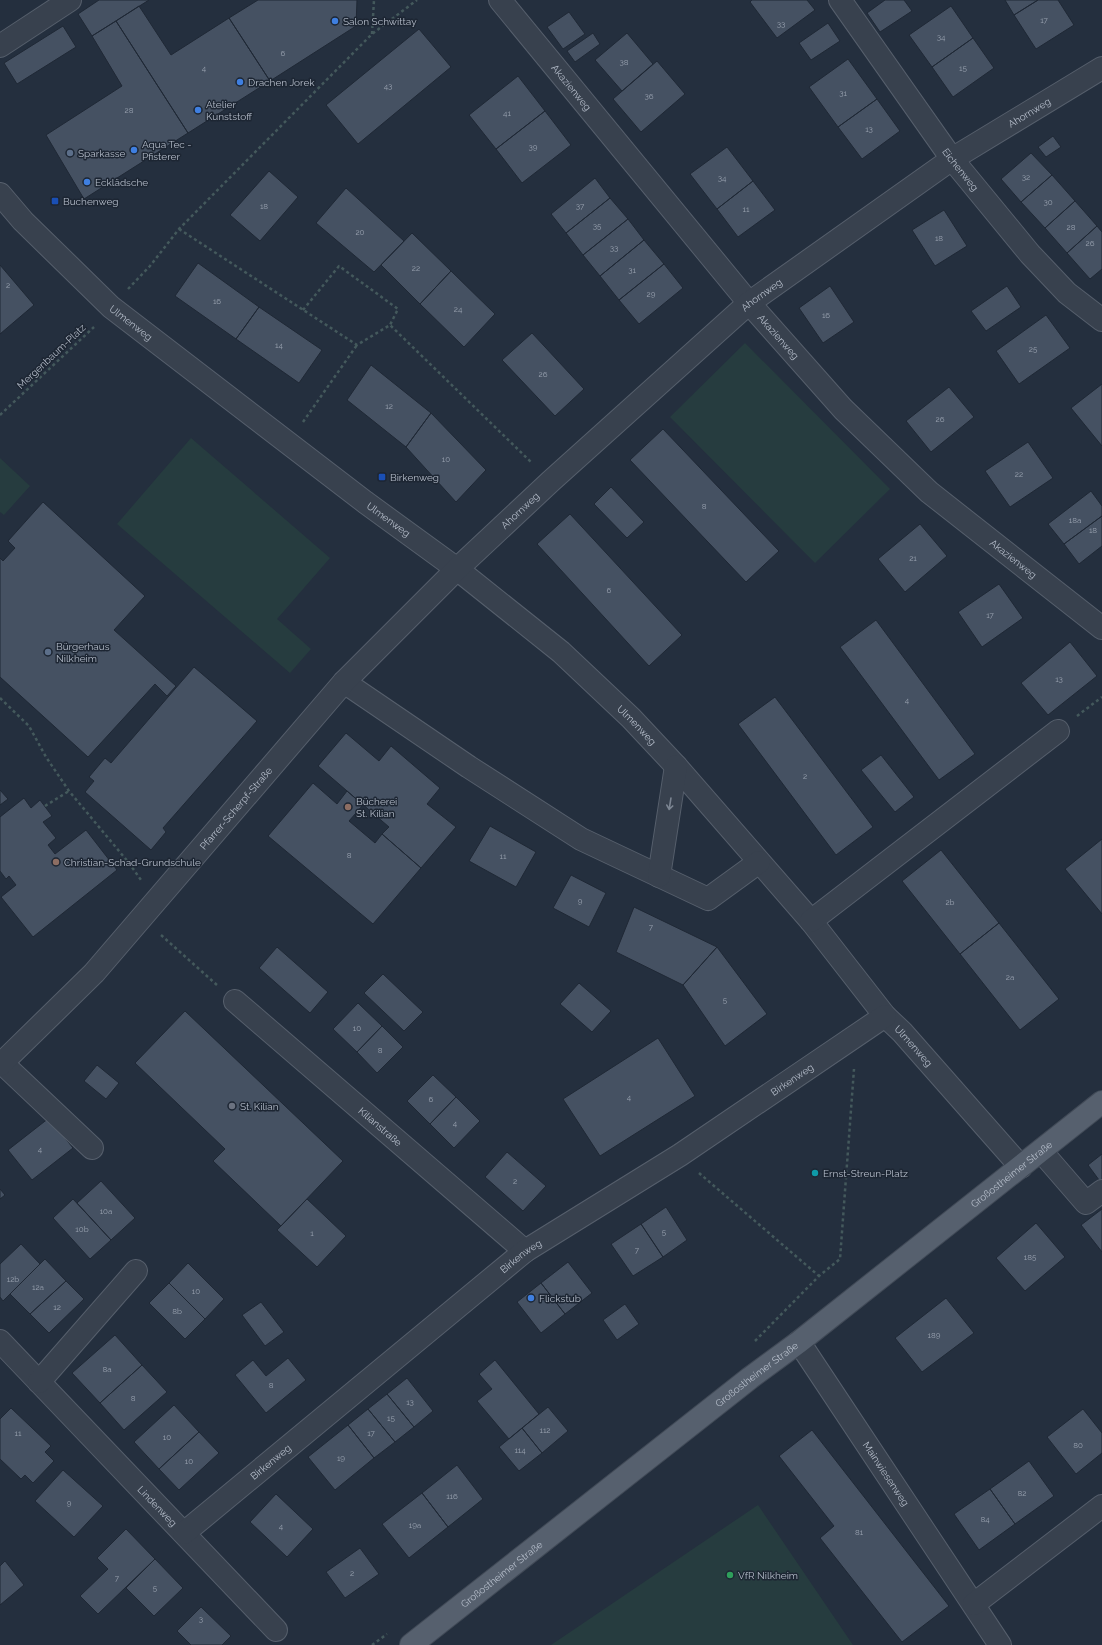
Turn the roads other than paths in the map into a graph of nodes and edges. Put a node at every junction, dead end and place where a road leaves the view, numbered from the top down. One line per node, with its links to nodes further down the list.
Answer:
1 (70, 0): 4 (street)
2 (500, 0): 8 (street, Akazienweg)
3 (840, 0): 6 (street, Eichenweg)
4 (0, 46)
5 (1102, 68): 6 (street, Ahornweg)
6 (952, 159): 8 (street, Ahornweg); 9 (street, Eichenweg)
7 (0, 194): 10 (street, Ulmenweg)
8 (750, 303): 10 (street, Ahornweg); 11 (street, Akazienweg)
9 (1102, 320)
10 (457, 569): 12 (street, Pfarrer-Scherpf-Straße); 14 (street, Ulmenweg)
11 (1102, 628)
12 (344, 682): 16 (street); 20 (street, Pfarrer-Scherpf-Straße)
13 (1058, 731): 17 (street)
14 (676, 766): 15 (street, Ulmenweg); 16 (street, one-way to 16)
15 (759, 862): 16 (street); 17 (street, Ulmenweg)
16 (659, 876)
17 (811, 921): 19 (street, Ulmenweg)
18 (235, 1001): 26 (street, Kilianstraße)
19 (885, 1016): 24 (street, Ulmenweg); 26 (street, Birkenweg)
20 (1, 1064): 22 (street)
21 (1102, 1102): 23 (main road, Großostheimer Straße)
22 (92, 1148)
23 (1041, 1151): 24 (main road, Großostheimer Straße); 25 (street)
24 (1021, 1167): 29 (main road, Großostheimer Straße)
25 (1102, 1191)
26 (525, 1252): 32 (street, Birkenweg)
27 (136, 1271): 30 (street)
28 (0, 1341): 30 (street, Lindenweg)
29 (800, 1342): 33 (street, Mainwiesenweg); 35 (main road, Großostheimer Straße)
30 (39, 1382): 32 (street, Lindenweg)
31 (1102, 1506): 33 (street)
32 (184, 1533): 34 (street, Lindenweg)
33 (974, 1604): 36 (street, Mainwiesenweg)
34 (276, 1630)
35 (411, 1645)
36 (1000, 1645)

